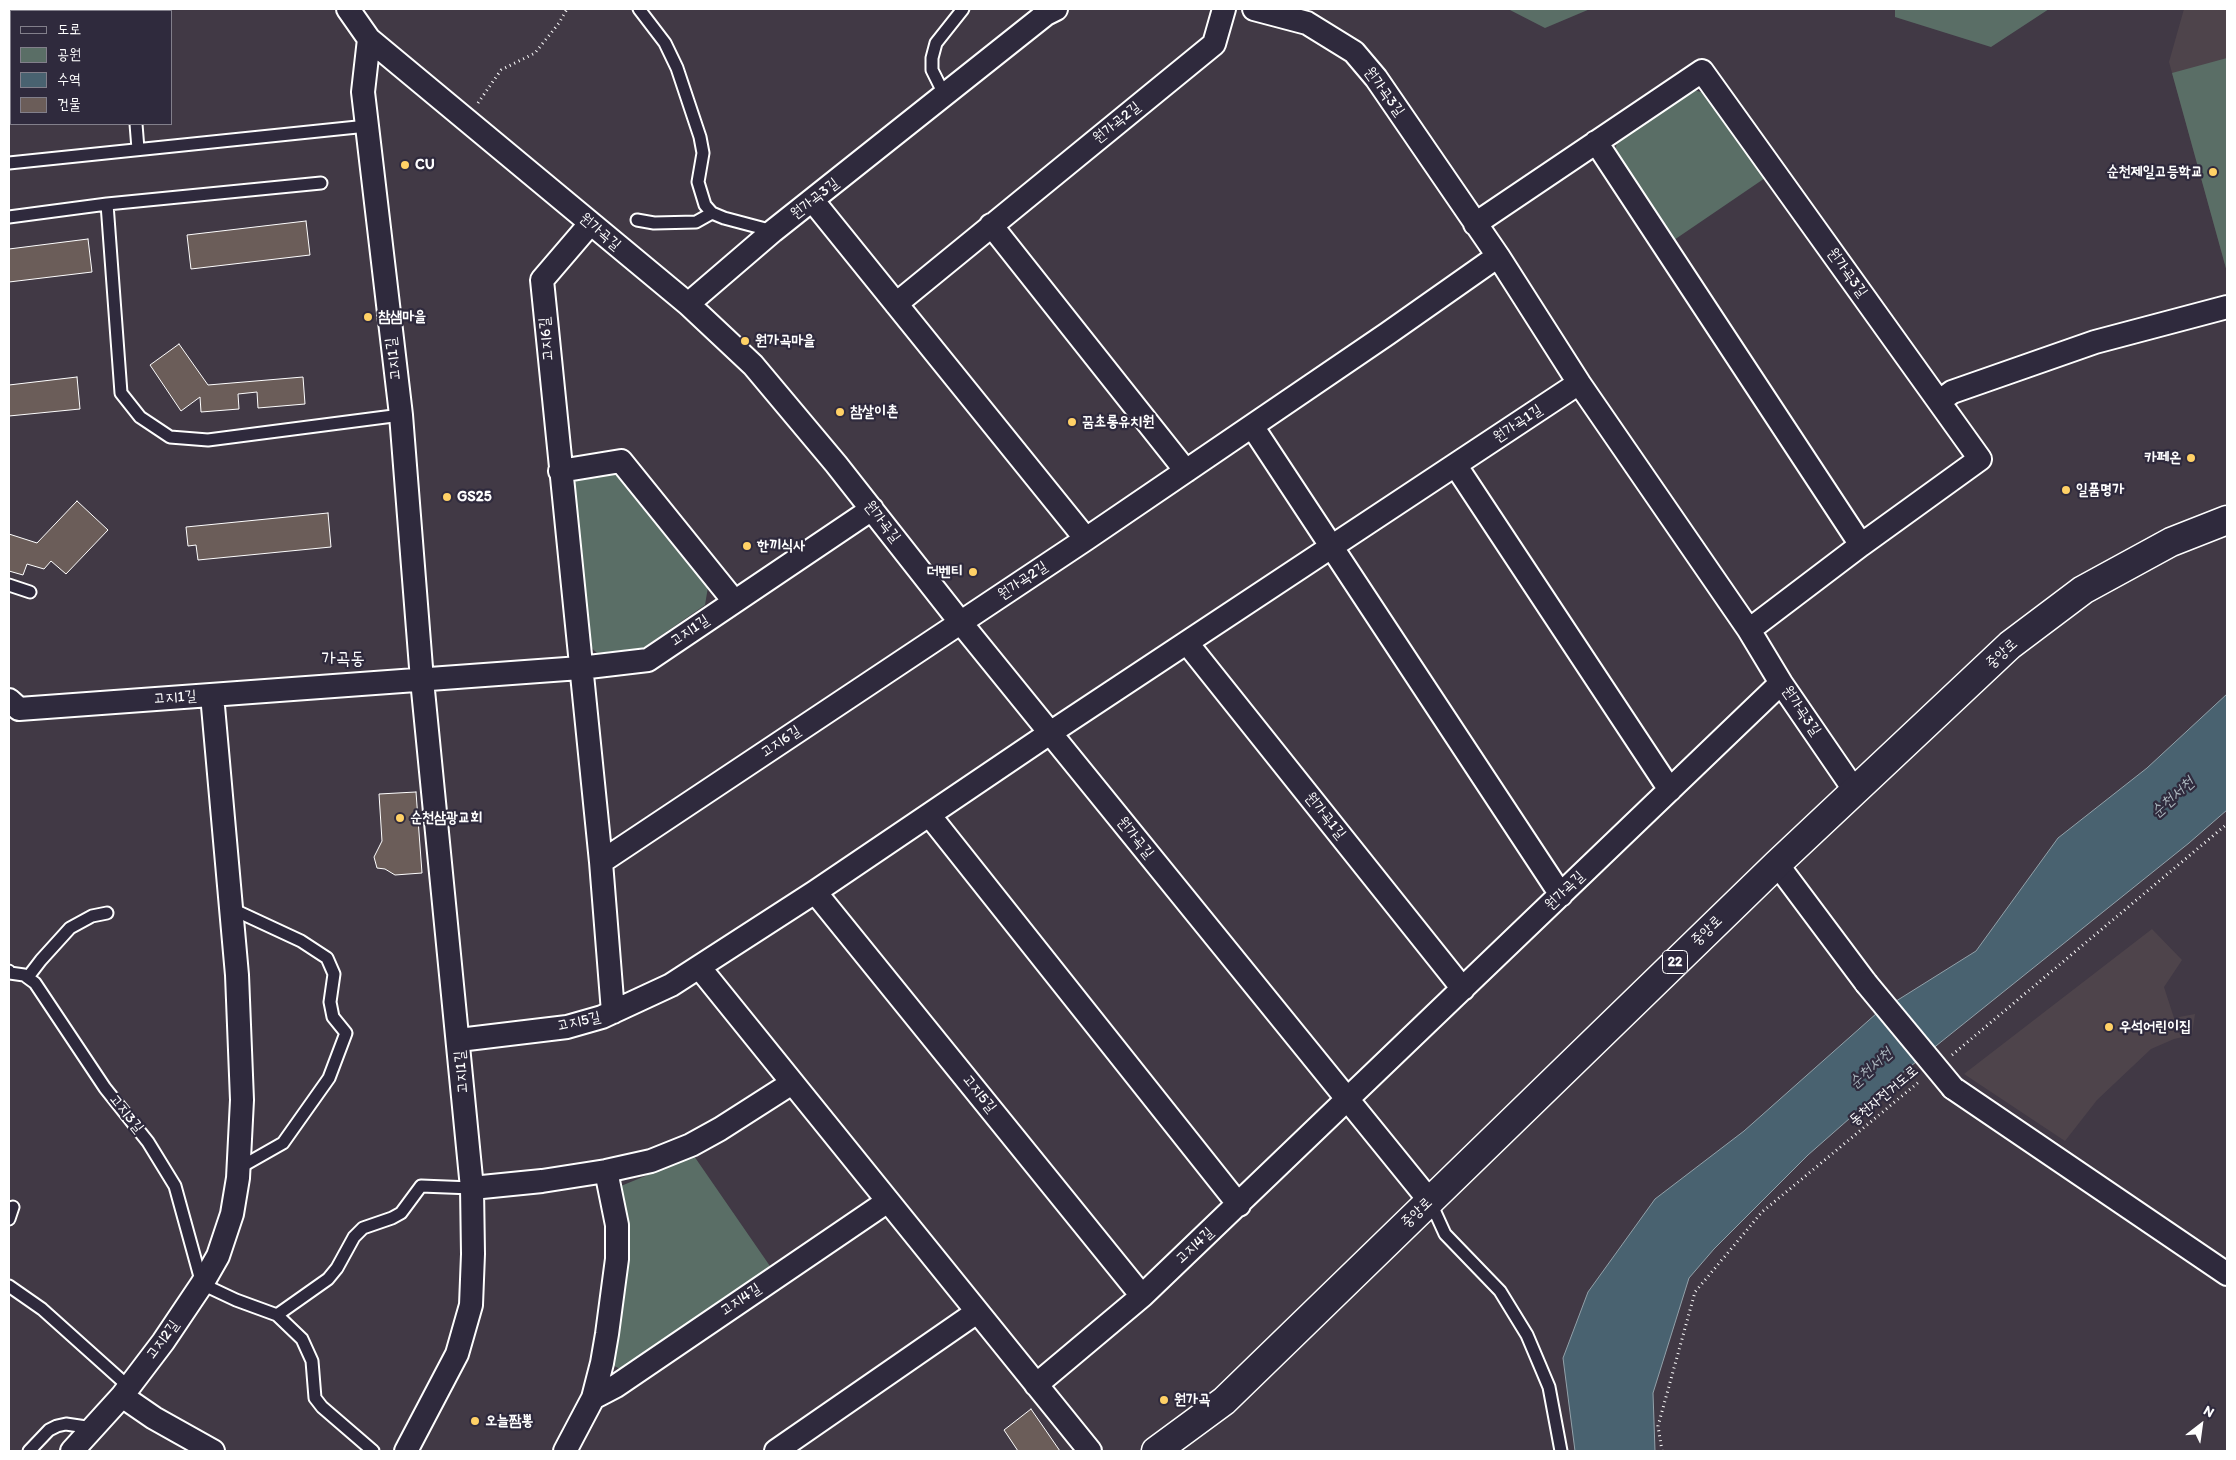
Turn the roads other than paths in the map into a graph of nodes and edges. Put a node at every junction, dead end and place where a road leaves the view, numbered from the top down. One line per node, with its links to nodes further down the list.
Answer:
1 (348, 9): 7 (street, 원가곡길)
2 (639, 9): 17 (lane)
3 (963, 9): 8 (lane)
4 (1056, 9): 8 (street, 원가곡3길)
5 (1224, 9): 22 (street, 원가곡2길)
6 (1254, 9): 21 (street, 원가곡3길)
7 (369, 40): 10 (street, 고지1길); 20 (street, 원가곡길)
8 (945, 96): 15 (street, 원가곡3길)
9 (136, 125): 12 (lane)
10 (367, 126): 12 (lane); 30 (street, 고지1길)
11 (1596, 142): 21 (street, 원가곡3길); 29 (street, 원가곡3길); 38 (street)
12 (138, 149): 13 (lane)
13 (9, 163)
14 (321, 184): 16 (lane)
15 (813, 201): 23 (street, 원가곡3길); 26 (street)
16 (107, 204): 18 (lane); 30 (lane)
17 (712, 213): 19 (lane); 23 (lane)
18 (9, 217)
19 (637, 220)
20 (590, 224): 25 (street, 원가곡길); 33 (street, 고지6길)
21 (1476, 224): 24 (street, 원가곡3길)
22 (991, 225): 26 (street, 원가곡2길); 34 (street)
23 (774, 232): 25 (street, 원가곡3길)
24 (1498, 256): 28 (street, 원가곡3길); 31 (street, 원가곡2길)
25 (688, 304): 35 (street, 원가곡길)
26 (896, 304): 37 (street)
27 (2227, 306): 29 (street)
28 (1579, 383): 32 (street, 원가곡1길); 44 (street, 원가곡3길)
29 (1940, 401): 38 (street, 원가곡3길)
30 (401, 415): 47 (street, 고지1길)
31 (1252, 426): 34 (street, 원가곡2길); 39 (street)
32 (1456, 466): 39 (street, 원가곡1길); 52 (street)
33 (560, 471): 42 (street); 46 (street, 고지6길)
34 (1186, 471): 37 (street, 원가곡2길)
35 (872, 509): 42 (street, 고지1길); 43 (street, 원가곡길)
36 (2227, 520): 53 (main road, 중앙로 / 22)
37 (1086, 539): 43 (street, 원가곡2길)
38 (1861, 545): 44 (street, 원가곡3길)
39 (1333, 547): 45 (street, 원가곡1길); 58 (street)
40 (9, 586): 41 (lane)
41 (30, 592)
42 (734, 601): 46 (street, 고지1길)
43 (961, 623): 51 (street, 원가곡길); 55 (street, 고지6길)
44 (1749, 630): 48 (street, 원가곡3길)
45 (1187, 643): 51 (street, 원가곡1길); 64 (street, 원가곡1길)
46 (580, 668): 47 (street, 고지1길); 55 (street, 고지6길)
47 (422, 680): 49 (street, 고지1길); 66 (street, 고지1길)
48 (1781, 683): 52 (street, 원가곡길); 53 (street, 원가곡3길)
49 (212, 695): 50 (street, 고지1길); 59 (street)
50 (14, 704)
51 (1050, 733): 54 (street, 고지5길); 68 (street, 원가곡길)
52 (1670, 790): 58 (street, 원가곡길)
53 (1854, 792): 56 (main road, 중앙로 / 22)
54 (930, 816): 57 (street, 고지5길); 74 (street)
55 (601, 862): 65 (street, 고지6길)
56 (1776, 864): 73 (main road, 중앙로 / 22); 77 (street, bridge)
57 (815, 892): 61 (street, 고지5길); 80 (street, 고지5길)
58 (1561, 894): 64 (street, 원가곡길)
59 (230, 908): 69 (street); 69 (lane)
60 (107, 913): 63 (lane)
61 (699, 967): 65 (street, 고지5길); 67 (street)
62 (9, 971): 63 (lane)
63 (28, 977): 78 (lane, 고지3길)
64 (1464, 989): 68 (street, 원가곡길)
65 (613, 1012): 66 (street, 고지5길)
66 (459, 1040): 71 (street, 고지1길)
67 (792, 1083): 70 (street); 72 (street)
68 (1348, 1100): 73 (street, 원가곡길); 74 (street, 고지4길)
69 (239, 1168): 78 (street)
70 (606, 1171): 71 (street); 85 (street)
71 (472, 1188): 82 (lane); 91 (street, 고지1길)
72 (888, 1201): 81 (street); 85 (street, 고지4길)
73 (1430, 1201): 95 (main road, 중앙로 / 22); 96 (lane)
74 (1239, 1205): 80 (street, 고지4길)
75 (13, 1207): 76 (lane)
76 (9, 1219)
77 (2227, 1274)
78 (202, 1284): 82 (lane); 84 (street, 고지2길)
79 (9, 1286): 84 (lane)
80 (1142, 1296): 83 (street, 고지4길)
81 (977, 1312): 83 (street); 93 (street)
82 (277, 1315): 90 (lane)
83 (1036, 1385): 94 (street)
84 (125, 1391): 86 (street, 고지2길); 89 (street)
85 (593, 1398): 92 (street)
86 (93, 1428): 87 (lane); 88 (street, 고지2길)
87 (29, 1451)
88 (72, 1451)
89 (214, 1451)
90 (373, 1451)
91 (406, 1451)
92 (565, 1451)
93 (776, 1451)
94 (1090, 1451)
95 (1156, 1451)
96 (1560, 1451)

